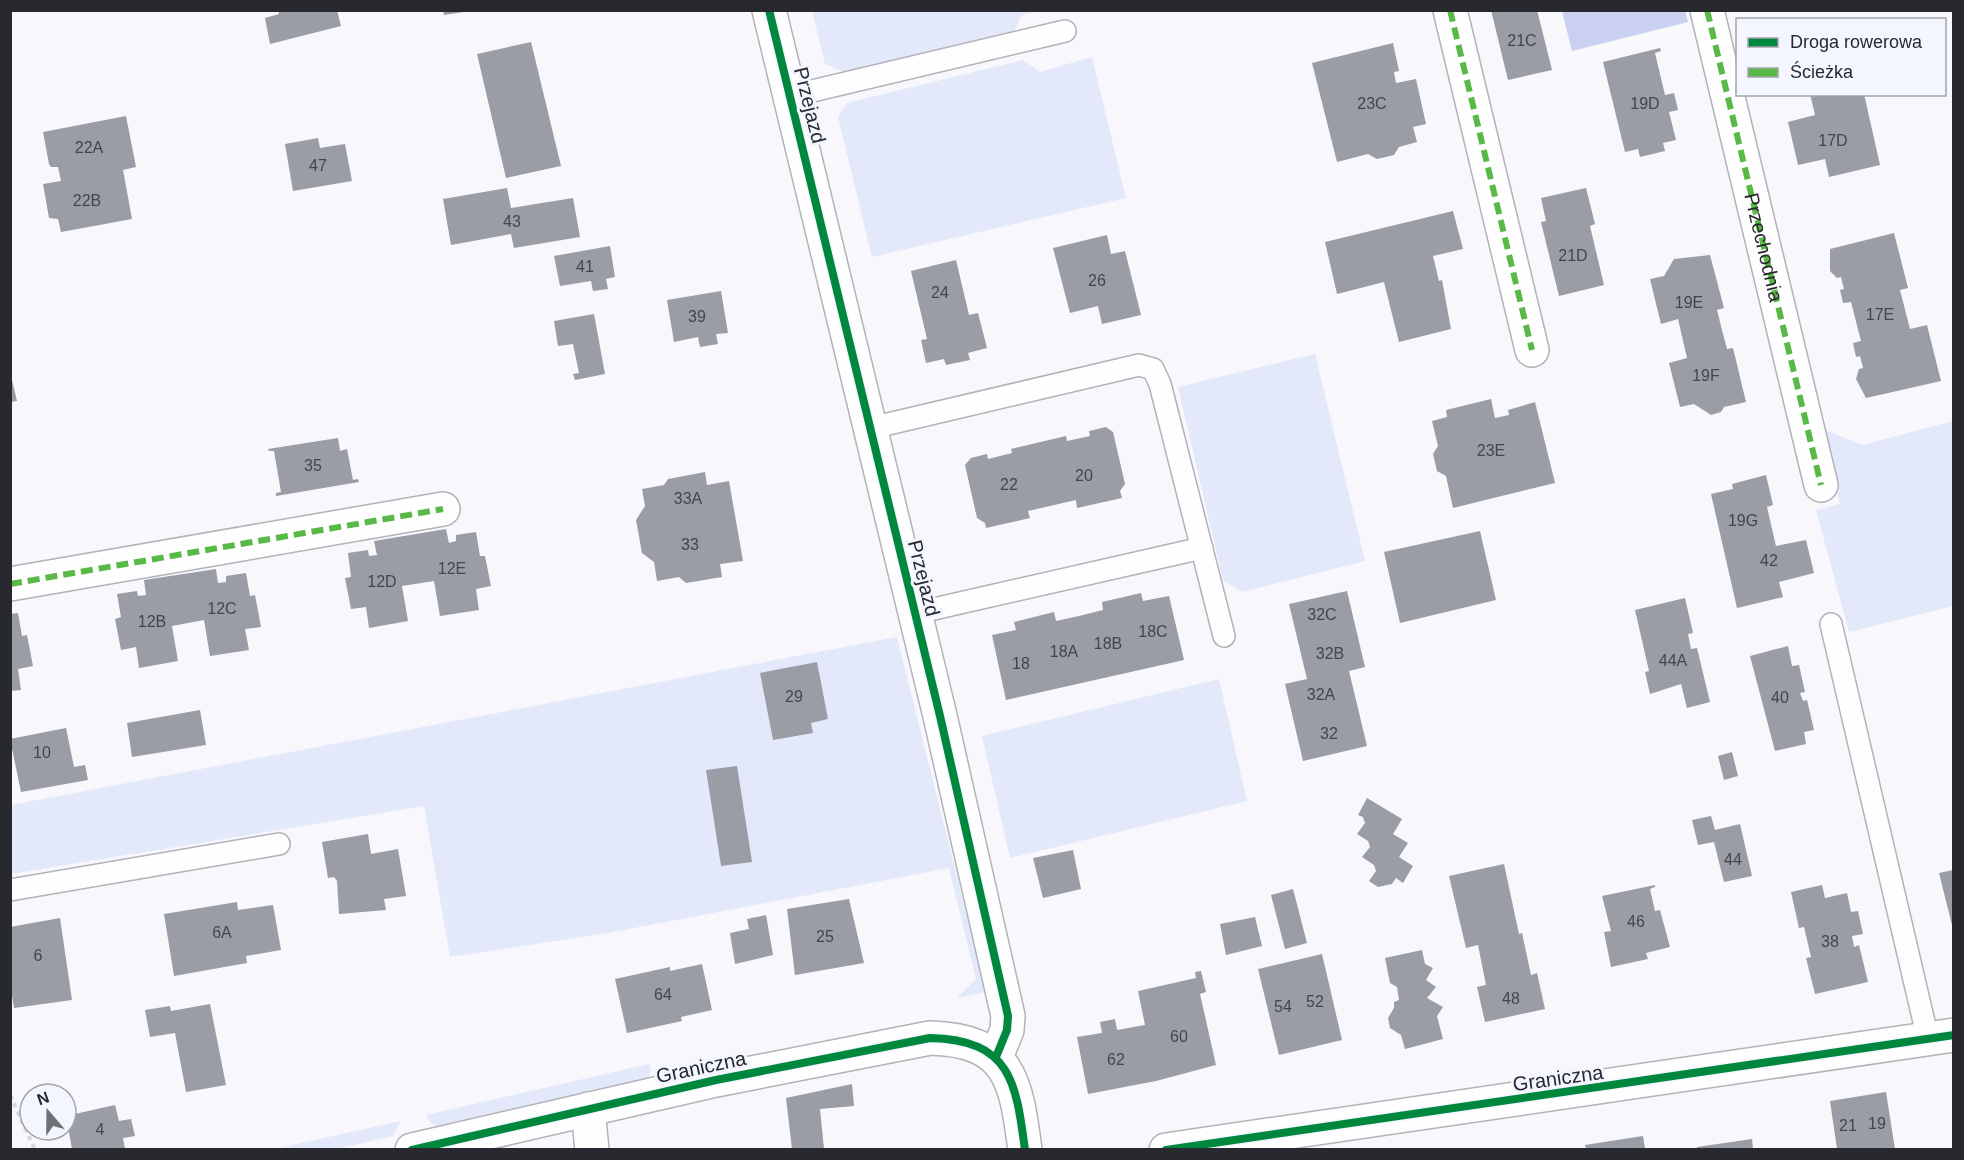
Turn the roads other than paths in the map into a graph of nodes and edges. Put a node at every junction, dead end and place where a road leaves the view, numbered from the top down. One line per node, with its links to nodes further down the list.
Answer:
1 (769, 10): 5 (street, Przejazd)
2 (1450, 10): 6 (street)
3 (1707, 10): 8 (street, Przechodnia)
4 (1065, 31): 5 (lane)
5 (791, 96): 7 (street, Przejazd)
6 (1532, 350)
7 (870, 428): 10 (lane); 12 (street, Przejazd)
8 (1821, 485)
9 (443, 509): 11 (street)
10 (1202, 548): 12 (lane); 14 (lane)
11 (10, 584)
12 (915, 613): 18 (street, Przejazd)
13 (1831, 624): 17 (lane)
14 (1224, 636)
15 (279, 844): 16 (lane)
16 (10, 890)
17 (1941, 1037): 23 (street, Graniczna)
18 (996, 1057): 19 (street, Graniczna); 22 (street)
19 (588, 1109): 20 (street, Graniczna); 21 (street)
20 (412, 1149)
21 (592, 1149)
22 (1025, 1149)
23 (1166, 1149)

